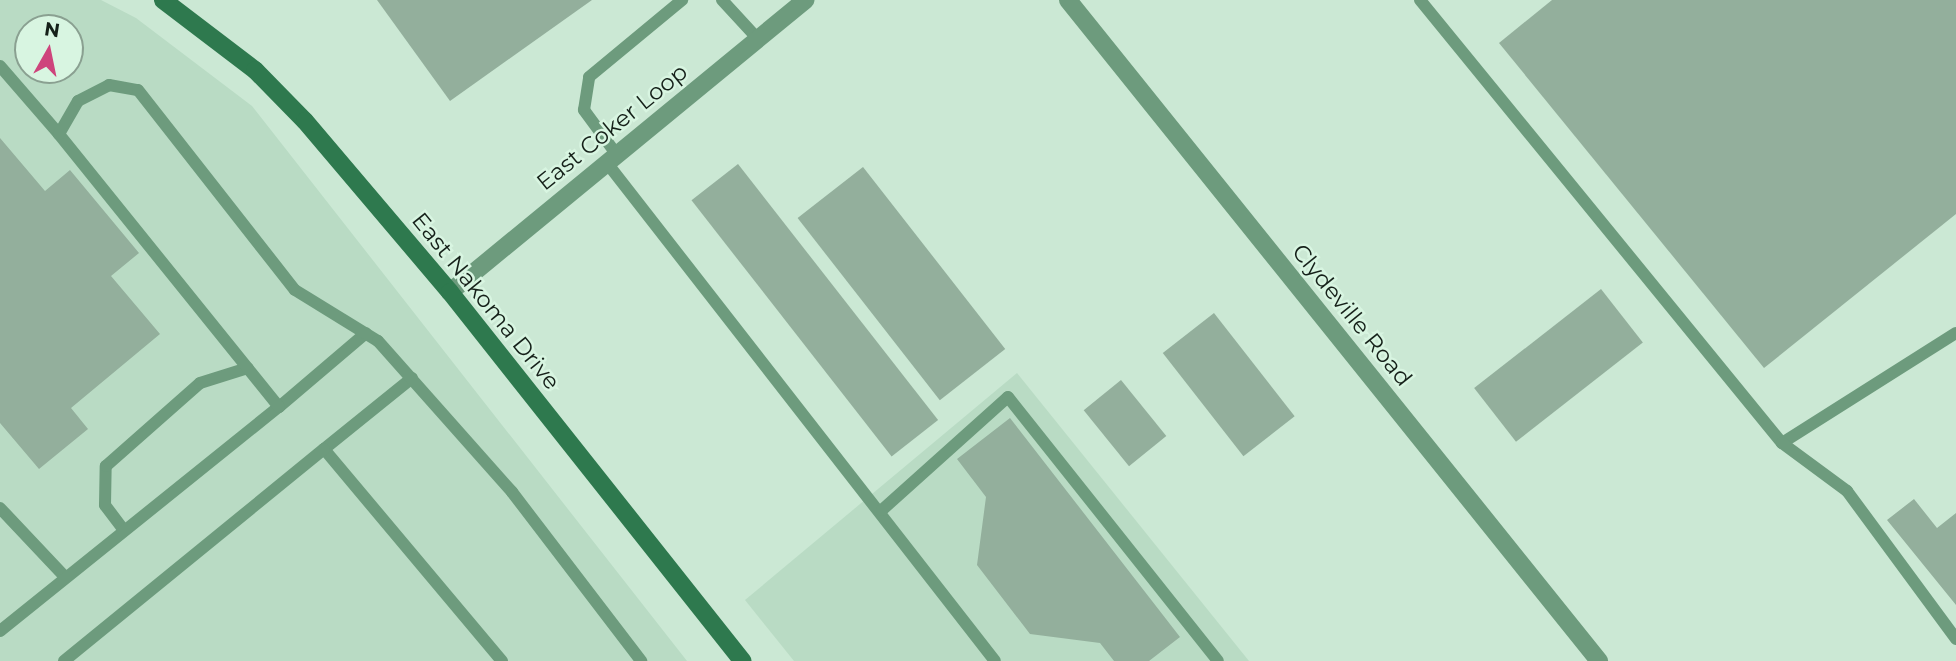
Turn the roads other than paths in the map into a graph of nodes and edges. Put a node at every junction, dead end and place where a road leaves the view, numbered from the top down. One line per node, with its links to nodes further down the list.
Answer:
1 (163, 0): 11 (main road, East Nakoma Drive)
2 (682, 0): 10 (lane)
3 (722, 0): 7 (lane)
4 (806, 0): 7 (street, East Coker Loop)
5 (1068, 0): 31 (street, Clydeville Road)
6 (1419, 0): 17 (lane)
7 (758, 39): 10 (street, East Coker Loop)
8 (0, 66): 9 (lane)
9 (59, 134): 12 (lane); 14 (lane)
10 (612, 159): 11 (street, East Coker Loop); 20 (lane)
11 (450, 292): 28 (main road, East Nakoma Drive)
12 (366, 333): 15 (lane); 16 (lane)
13 (1956, 333): 17 (lane)
14 (248, 369): 16 (lane); 21 (lane)
15 (412, 378): 18 (lane); 27 (lane)
16 (279, 407): 21 (lane)
17 (1782, 443): 24 (lane)
18 (324, 449): 25 (lane); 26 (lane)
19 (0, 508): 22 (lane)
20 (882, 510): 29 (lane); 30 (lane)
21 (123, 529): 22 (lane)
22 (64, 576): 23 (lane)
23 (0, 631)
24 (1956, 639)
25 (64, 661)
26 (502, 661)
27 (641, 661)
28 (742, 661)
29 (995, 661)
30 (1218, 661)
31 (1598, 661)

